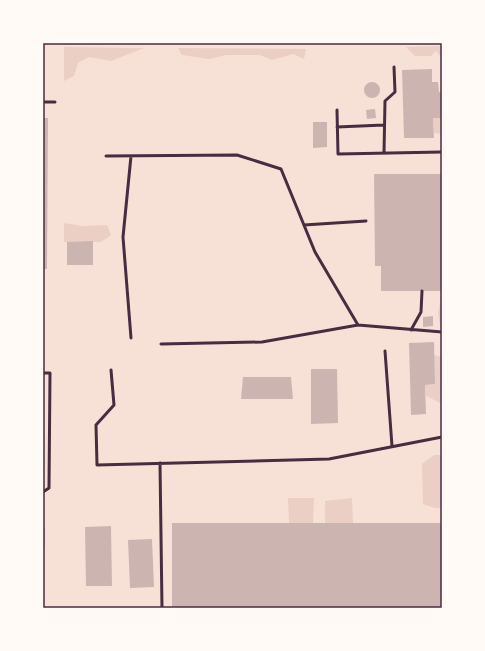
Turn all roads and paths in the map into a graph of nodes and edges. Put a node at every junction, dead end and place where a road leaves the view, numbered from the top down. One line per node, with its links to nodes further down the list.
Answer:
1 (394, 67): 5 (lane)
2 (43, 102): 3 (lane)
3 (55, 102)
4 (337, 110): 6 (lane)
5 (384, 125): 6 (lane); 8 (lane)
6 (337, 127): 8 (lane)
7 (442, 152): 8 (lane)
8 (384, 153)
9 (106, 156): 10 (lane)
10 (131, 156): 12 (lane); 17 (lane)
11 (366, 221): 12 (lane)
12 (304, 225): 14 (lane)
13 (422, 291): 15 (lane)
14 (358, 325): 15 (lane); 18 (lane)
15 (411, 330): 16 (lane)
16 (442, 332)
17 (131, 338)
18 (161, 344)
19 (385, 351): 23 (lane)
20 (111, 370): 24 (lane)
21 (43, 373): 25 (lane)
22 (442, 437): 23 (lane)
23 (392, 446): 24 (lane)
24 (160, 463): 26 (lane)
25 (43, 492)
26 (162, 608)

